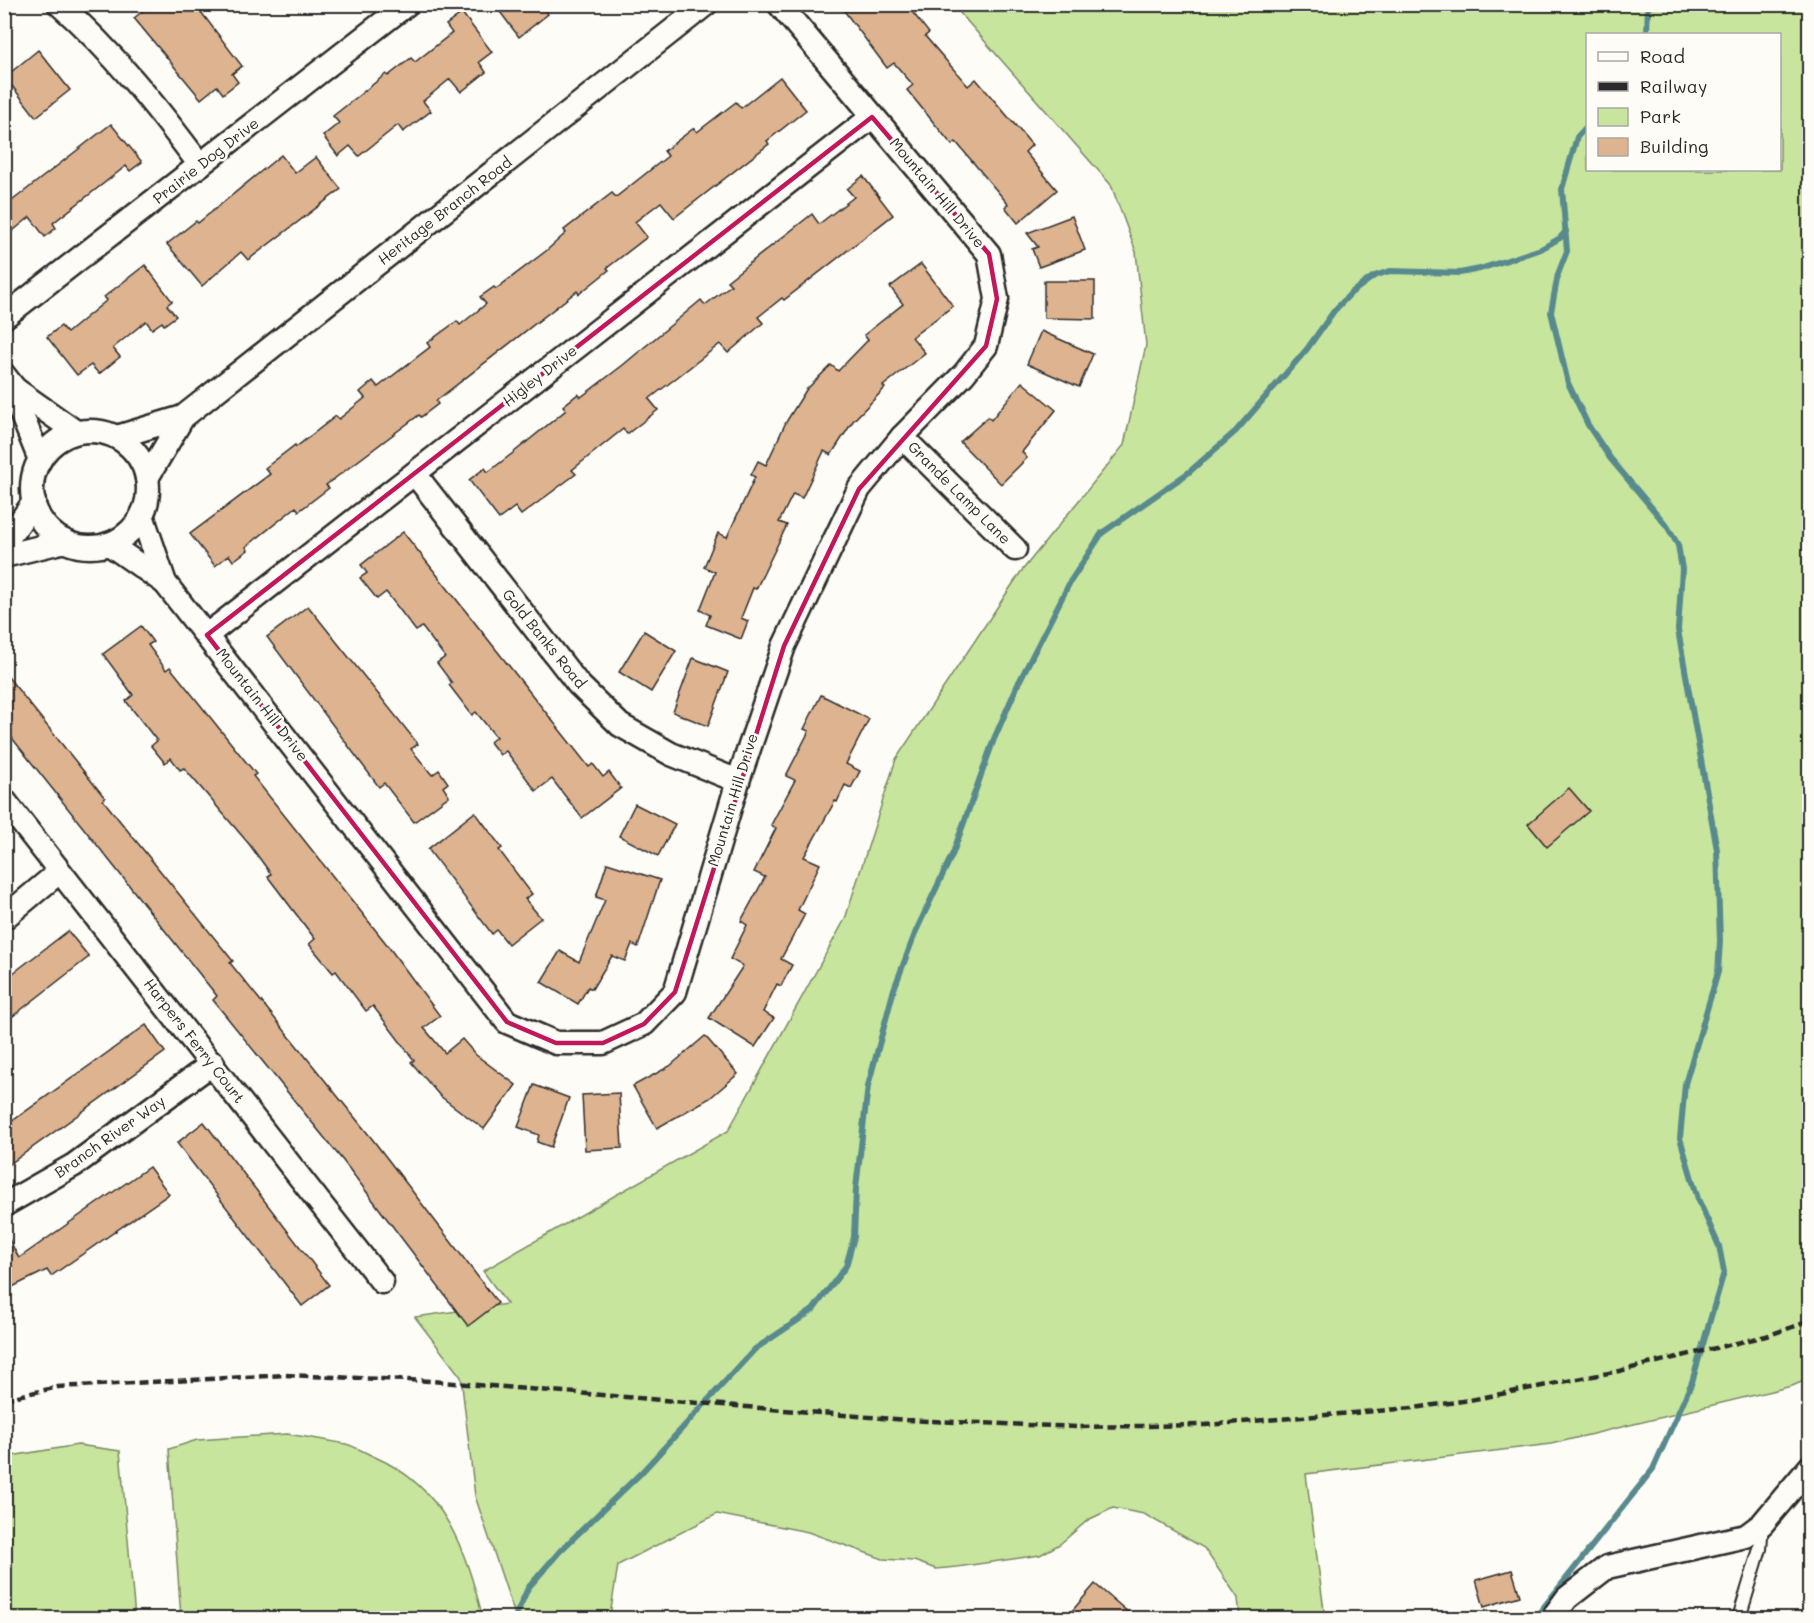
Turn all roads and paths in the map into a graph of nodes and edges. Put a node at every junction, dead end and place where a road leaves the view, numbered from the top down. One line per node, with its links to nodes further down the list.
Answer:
1 (58, 4): 6 (street)
2 (407, 4): 6 (street, Prairie Dog Drive)
3 (706, 4): 9 (street, Heritage Branch Road)
4 (779, 4): 5 (street, Mountain Hill Drive)
5 (872, 117): 12 (street, Mountain Hill Drive); 14 (street, Higley Drive)
6 (200, 165): 7 (street, Prairie Dog Drive)
7 (4, 317)
8 (10, 382): 10 (street); 13 (street)
9 (183, 417): 11 (street, Heritage Branch Road); 15 (street, Heritage Branch Road)
10 (76, 432): 11 (street); 13 (street)
11 (117, 437): 15 (street)
12 (902, 437): 21 (street, Grande Lamp Lane); 25 (street, Mountain Hill Drive)
13 (40, 460): 16 (street)
14 (415, 474): 24 (street, Higley Drive); 25 (street, Gold Banks Road)
15 (147, 478): 17 (street)
16 (34, 502): 18 (street); 19 (street)
17 (142, 515): 20 (street); 23 (street, Mountain Hill Drive)
18 (65, 541): 20 (street); 22 (street)
19 (4, 544)
20 (110, 544): 23 (street, Mountain Hill Drive)
21 (1015, 549)
22 (4, 556)
23 (165, 583): 24 (street, Mountain Hill Drive)
24 (207, 635): 25 (street, Mountain Hill Drive)
25 (738, 781)
26 (4, 800): 27 (street, Harpers Ferry Court)
27 (59, 872): 28 (street); 29 (street, Harpers Ferry Court)
28 (4, 918)
29 (213, 1063): 30 (street, Branch River Way); 31 (street, Harpers Ferry Court)
30 (4, 1205)
31 (382, 1282)
32 (1809, 1467): 33 (street)
33 (1762, 1524): 34 (street); 35 (lane)
34 (1555, 1618)
35 (1739, 1618)

